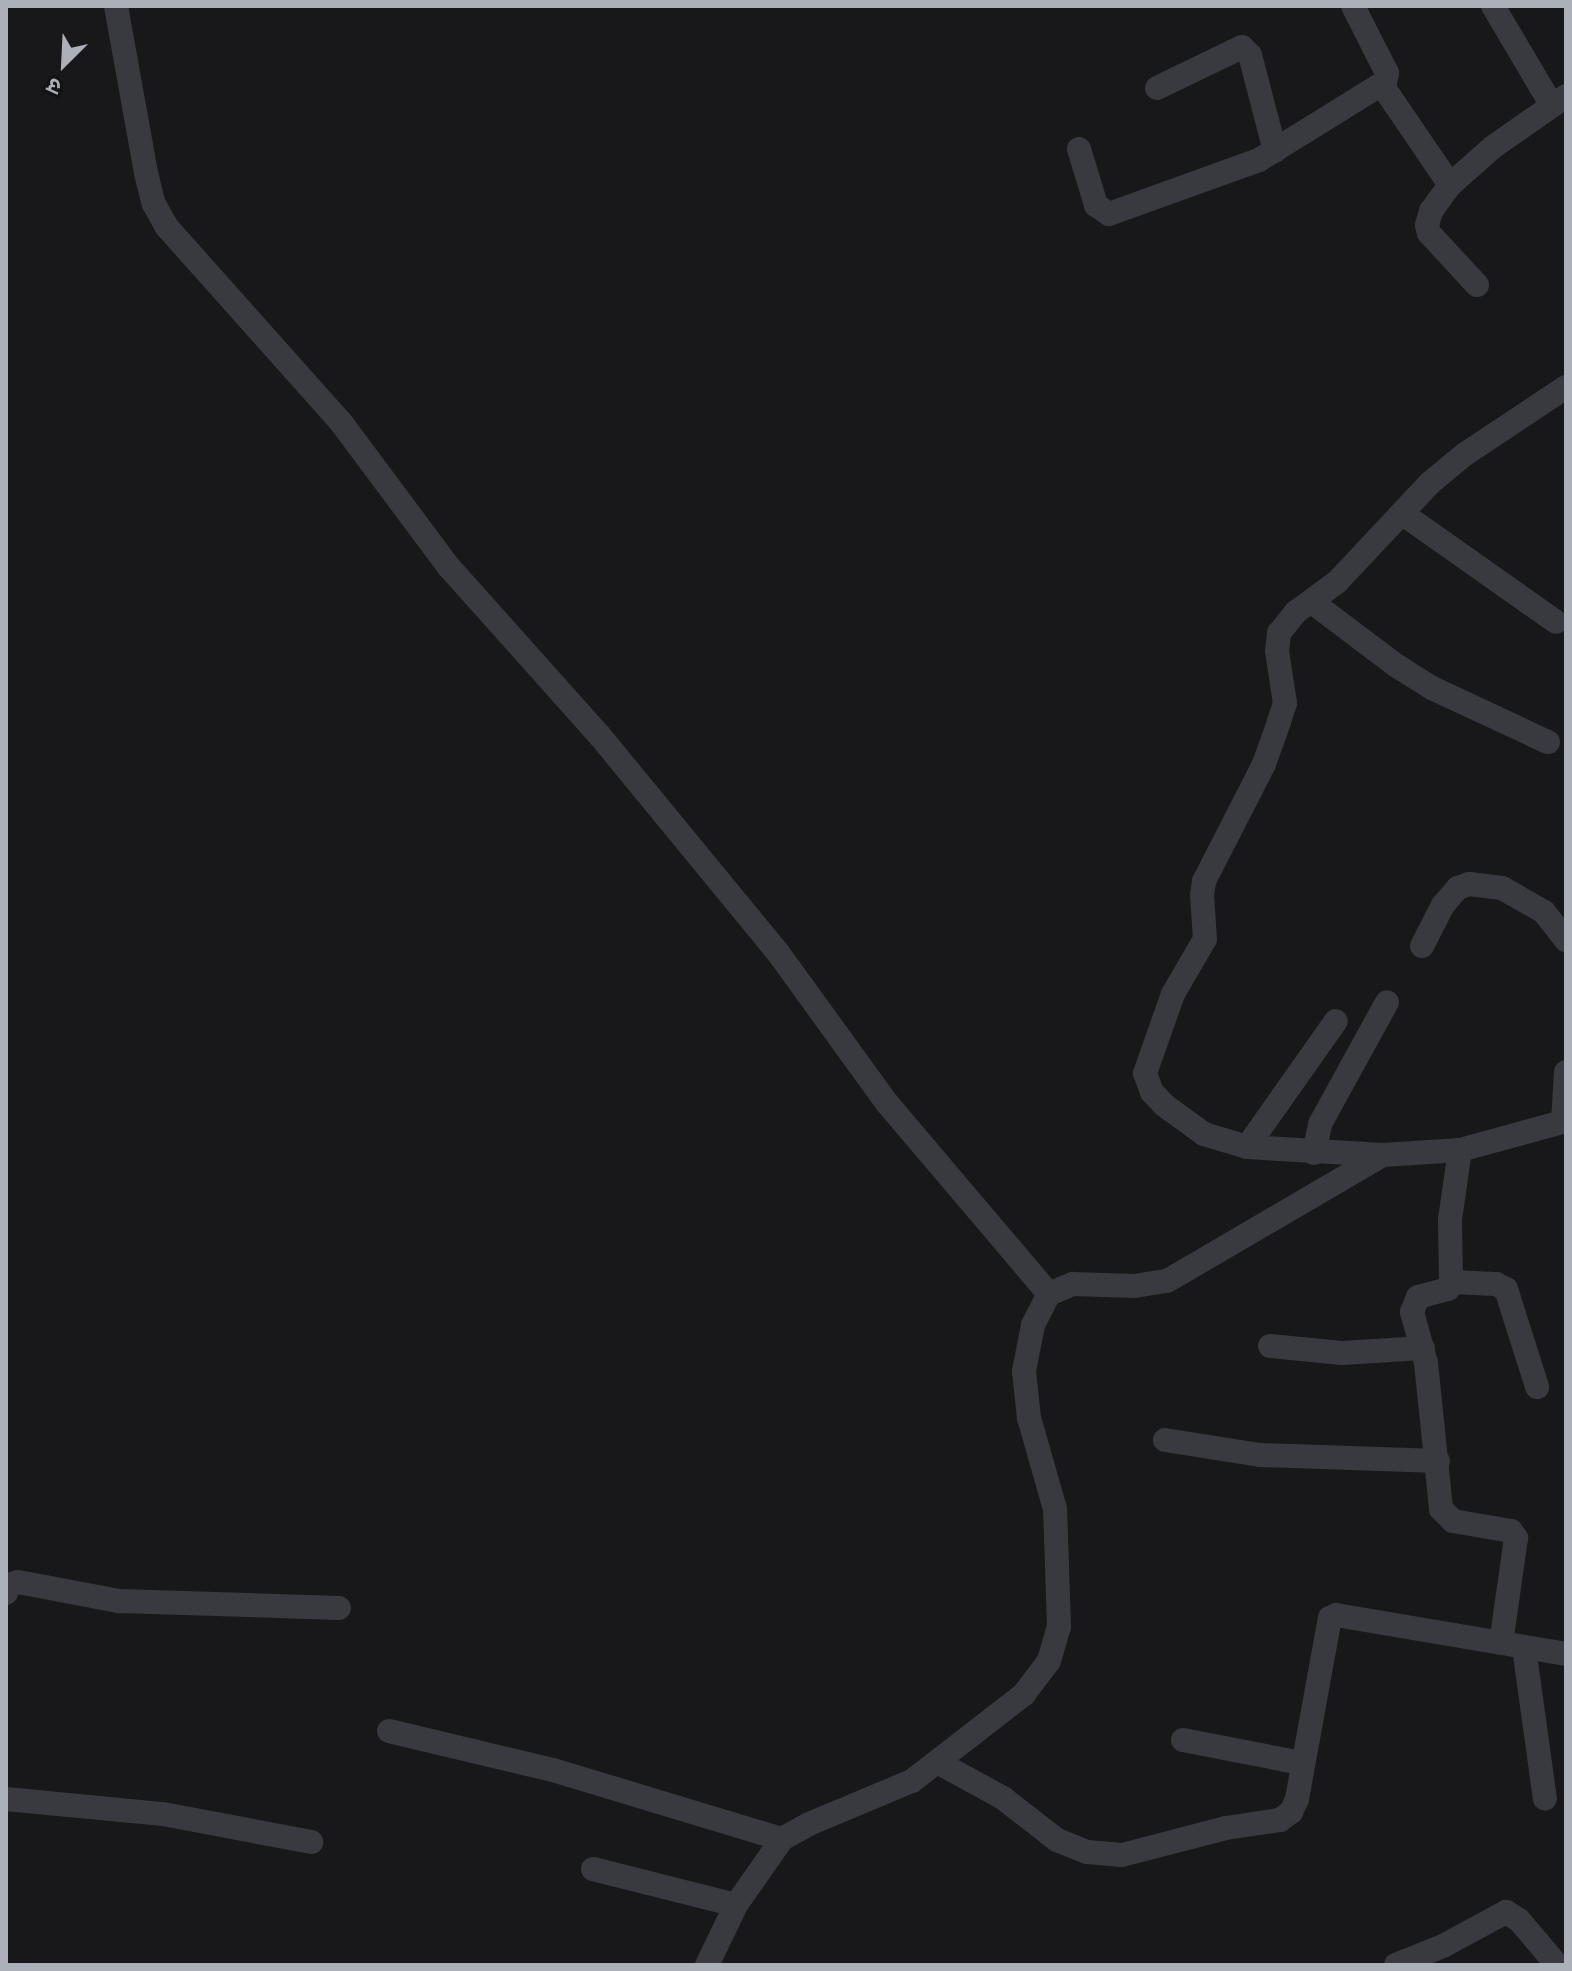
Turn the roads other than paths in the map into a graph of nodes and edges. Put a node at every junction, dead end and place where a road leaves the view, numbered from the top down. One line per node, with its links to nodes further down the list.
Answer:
1 (116, 6): 27 (street)
2 (1353, 6): 4 (street)
3 (1493, 6): 6 (street)
4 (1382, 85): 8 (street); 9 (street)
5 (1157, 88): 8 (street)
6 (1558, 100): 9 (street)
7 (1079, 149): 8 (street)
8 (1275, 151)
9 (1450, 185): 10 (street)
10 (1477, 285)
11 (1566, 387): 12 (street)
12 (1403, 514): 13 (street); 14 (street)
13 (1312, 602): 15 (street); 22 (street)
14 (1556, 622)
15 (1548, 742)
16 (1566, 940): 17 (street)
17 (1422, 946)
18 (1387, 1002): 24 (street)
19 (1336, 1021): 22 (street)
20 (1566, 1072): 21 (street)
21 (1564, 1121): 23 (street)
22 (1247, 1147): 24 (street)
23 (1460, 1150): 25 (street); 26 (street)
24 (1314, 1153): 25 (street)
25 (1383, 1155): 27 (street)
26 (1452, 1282): 29 (street); 30 (street)
27 (1049, 1294): 39 (street)
28 (1270, 1346): 29 (street)
29 (1423, 1348): 32 (street)
30 (1537, 1387)
31 (1165, 1440): 32 (street)
32 (1438, 1461): 35 (street)
33 (6, 1593): 34 (street)
34 (339, 1608)
35 (1513, 1646): 36 (street); 40 (street); 42 (street)
36 (1566, 1654)
37 (389, 1731): 43 (street)
38 (1183, 1740): 40 (street)
39 (939, 1763): 40 (street); 43 (street)
40 (1301, 1763)
41 (6, 1799): 44 (street)
42 (1545, 1799)
43 (782, 1839): 46 (street)
44 (311, 1842)
45 (593, 1869): 46 (street)
46 (736, 1905): 47 (street)
47 (707, 1965)
48 (1396, 1965): 49 (street)
49 (1557, 1965)

